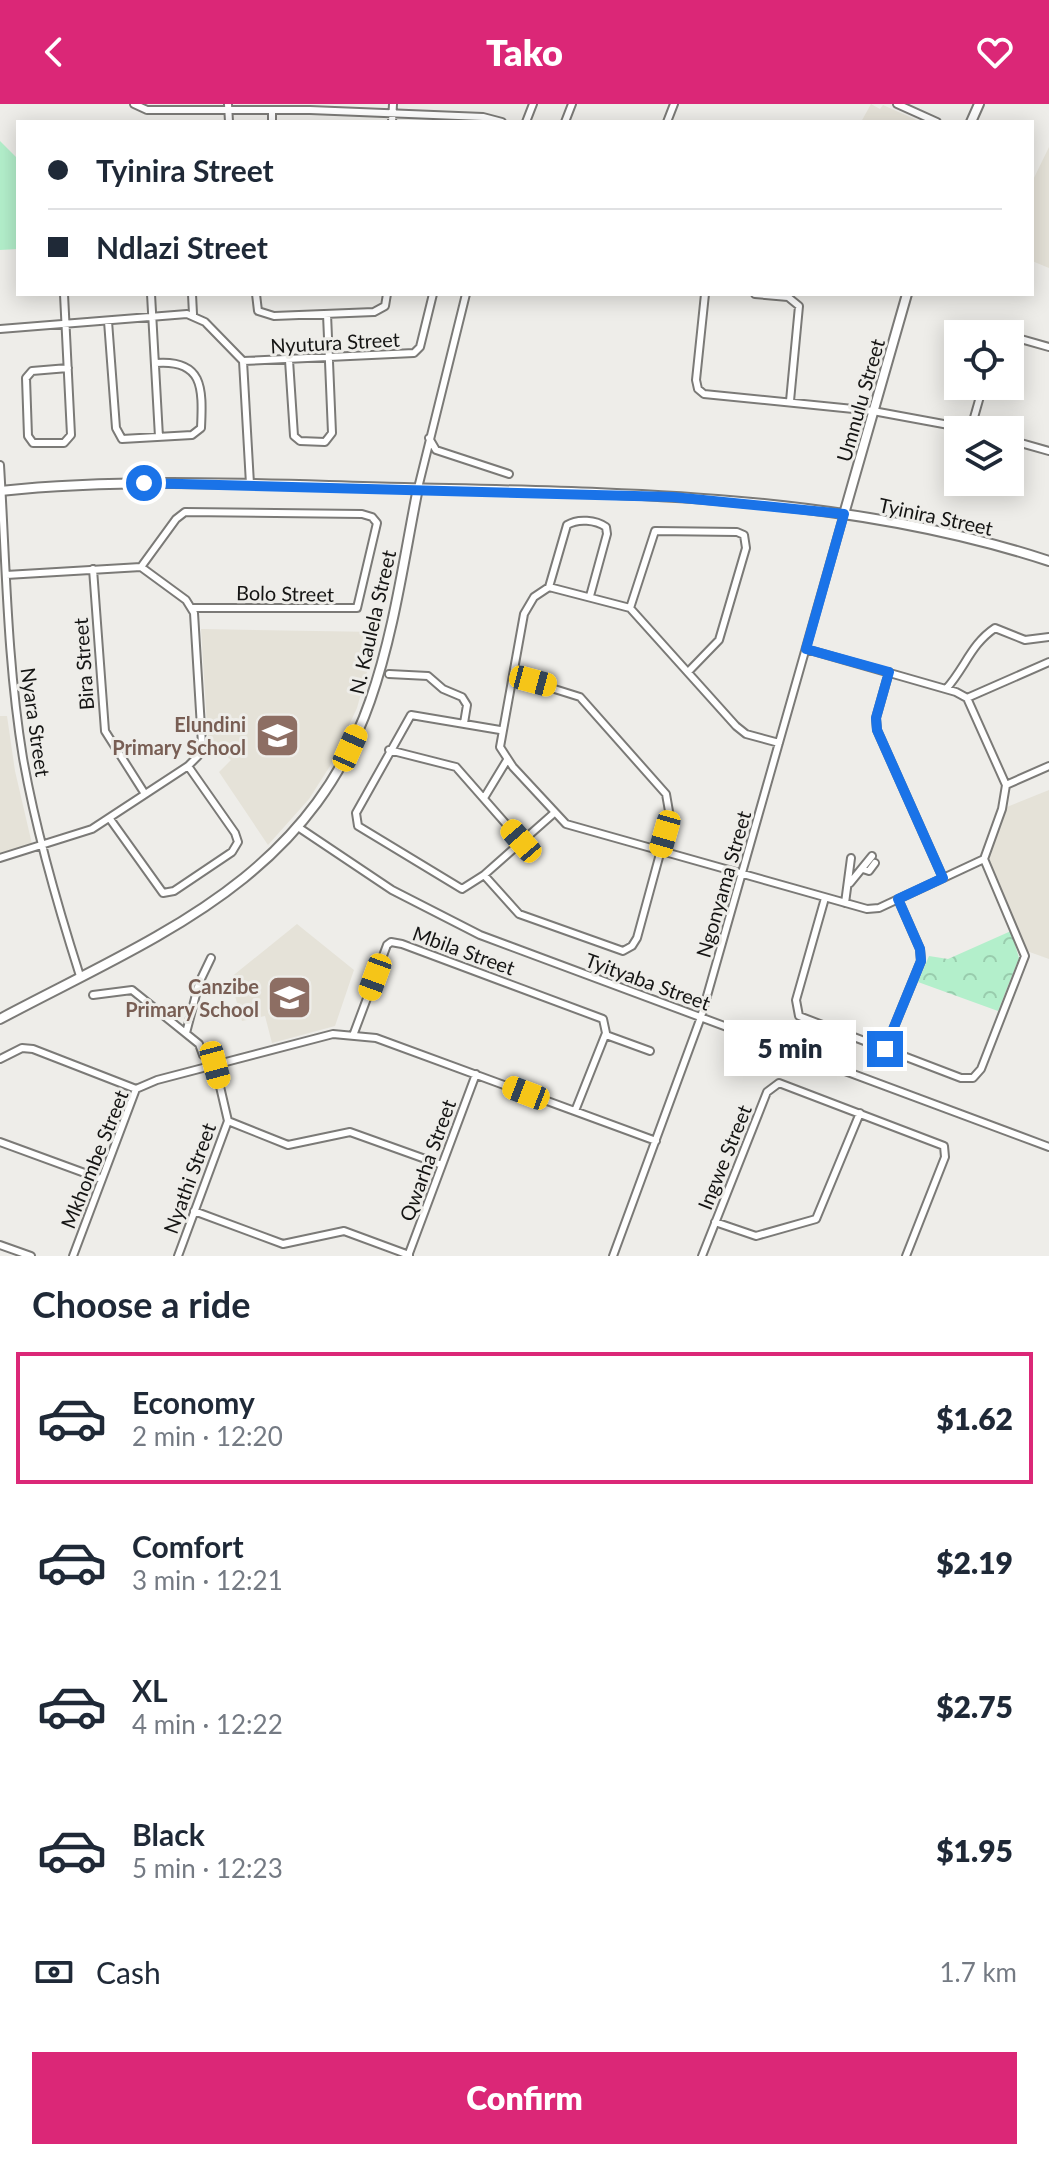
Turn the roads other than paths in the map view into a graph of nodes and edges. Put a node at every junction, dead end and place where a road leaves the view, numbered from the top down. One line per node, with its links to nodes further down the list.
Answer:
1 (134, 104): 5 (street)
2 (393, 104): 9 (street)
3 (437, 104): 10 (street)
4 (897, 104): 14 (street)
5 (187, 107): 6 (street)
6 (228, 107): 8 (street)
7 (310, 107): 8 (street); 9 (street)
8 (272, 110): 11 (street)
9 (393, 113): 10 (street); 12 (street)
10 (437, 116): 13 (street)
11 (272, 120)
12 (392, 120)
13 (494, 120)
14 (933, 120)
15 (64, 296): 29 (street)
16 (151, 296): 27 (street)
17 (192, 296): 25 (street)
18 (256, 296): 26 (street)
19 (387, 296): 26 (street)
20 (433, 296): 33 (street, Nyutura Street)
21 (465, 296): 42 (street, N. Kaulela Street)
22 (705, 296): 38 (street)
23 (777, 296): 38 (street)
24 (906, 296): 39 (street, Umnulu Street)
25 (193, 314): 27 (street); 35 (street)
26 (327, 314): 33 (street)
27 (152, 317): 28 (street); 36 (street)
28 (108, 321): 29 (street); 41 (street)
29 (66, 325): 30 (street); 37 (street)
30 (0, 329)
31 (1024, 340): 32 (street)
32 (1049, 347)
33 (329, 357): 34 (street, Nyutura Street); 34 (street)
34 (289, 360): 35 (street, Nyutura Street)
35 (243, 361): 47 (street)
36 (155, 363): 41 (street); 41 (street)
37 (68, 368): 37 (street)
38 (790, 401): 39 (street)
39 (873, 411): 40 (street); 50 (street, Umnulu Street)
40 (944, 424)
41 (159, 437)
42 (429, 438): 46 (street); 48 (street, N. Kaulela Street)
43 (1024, 444): 44 (street)
44 (1049, 451)
45 (0, 465): 49 (street, Nyara Street)
46 (509, 474)
47 (250, 484): 48 (street, Tyinira Street); 49 (street, Tyinira Street)
48 (418, 488): 50 (street, Tyinira Street); 82 (street, N. Kaulela Street)
49 (1, 491): 54 (street, Nyara Street)
50 (844, 514): 51 (street, Tyinira Street); 62 (street, Ngonyama Street)
51 (1049, 561)
52 (141, 567): 53 (street); 57 (street); 57 (street, Bolo Street)
53 (93, 569): 54 (street); 78 (street, Bira Street)
54 (6, 575): 59 (street, Nyara Street)
55 (549, 587): 56 (street); 56 (street); 67 (street)
56 (590, 596): 58 (street)
57 (193, 608): 75 (street)
58 (630, 608): 64 (street); 64 (street)
59 (9, 636): 60 (street); 84 (street, Nyara Street)
60 (0, 637)
61 (1049, 637): 68 (street)
62 (806, 649): 65 (street); 72 (street, Ngonyama Street)
63 (1049, 662): 69 (street)
64 (688, 672): 72 (street)
65 (889, 672): 68 (street); 92 (street)
66 (389, 674): 70 (street)
67 (513, 676): 71 (street); 85 (street)
68 (946, 689): 69 (street)
69 (967, 698): 77 (street)
70 (464, 723): 71 (street); 73 (street)
71 (500, 730): 74 (street)
72 (779, 743): 90 (street, Ngonyama Street)
73 (389, 750): 79 (street); 91 (street)
74 (507, 760): 79 (street); 80 (street)
75 (188, 766): 78 (street); 81 (street)
76 (1049, 766): 77 (street)
77 (1006, 785): 88 (street)
78 (145, 794): 81 (street)
79 (484, 798): 83 (street)
80 (553, 814): 83 (street); 85 (street)
81 (110, 819): 84 (street)
82 (298, 827): 98 (street, N. Kaulela Street); 100 (street, Tyityaba Street)
83 (521, 841): 91 (street)
84 (41, 846): 86 (street); 98 (street, Nyara Street)
85 (660, 850): 90 (street); 91 (street)
86 (0, 858)
87 (851, 858): 93 (street)
88 (984, 859): 92 (street); 105 (street)
89 (874, 860): 93 (street)
90 (742, 874): 94 (street); 100 (street, Ngonyama Street)
91 (484, 875)
92 (943, 878): 95 (street)
93 (850, 883): 96 (street)
94 (825, 898): 96 (street); 105 (street)
95 (898, 899): 96 (street); 105 (street)
96 (845, 903)
97 (211, 958): 102 (street)
98 (80, 976): 101 (street, N. Kaulela Street)
99 (93, 995): 102 (street)
100 (701, 1017): 114 (street, Ngonyama Street); 116 (street, Tyityaba Street)
101 (0, 1019)
102 (186, 1033): 108 (street)
103 (354, 1033): 104 (street, Mbila Street); 108 (street, Mkhombe Street); 109 (street, Mkhombe Street)
104 (606, 1035): 106 (street, Mbila Street); 111 (street)
105 (885, 1049)
106 (650, 1051)
107 (0, 1059): 110 (street)
108 (215, 1065): 110 (street, Mkhombe Street); 113 (street, Nyathi Street)
109 (476, 1074): 111 (street, Mkhombe Street); 117 (street, Qwarha Street)
110 (136, 1089): 118 (street, Mkhombe Street)
111 (575, 1111): 114 (street, Mkhombe Street)
112 (860, 1113): 120 (street); 120 (street, Ingwe Street); 128 (street, Ingwe Street)
113 (228, 1121): 117 (street); 119 (street, Nyathi Street)
114 (656, 1141): 126 (street, Ngonyama Street)
115 (0, 1142): 118 (street)
116 (1049, 1147)
117 (442, 1165): 122 (street, Qwarha Street)
118 (101, 1179): 124 (street, Mkhombe Street)
119 (194, 1211): 122 (street); 125 (street, Nyathi Street)
120 (715, 1222): 127 (street, Ingwe Street)
121 (0, 1245): 123 (street)
122 (408, 1255)
123 (31, 1256)
124 (73, 1256)
125 (178, 1256)
126 (613, 1256)
127 (702, 1256)
128 (906, 1256)

